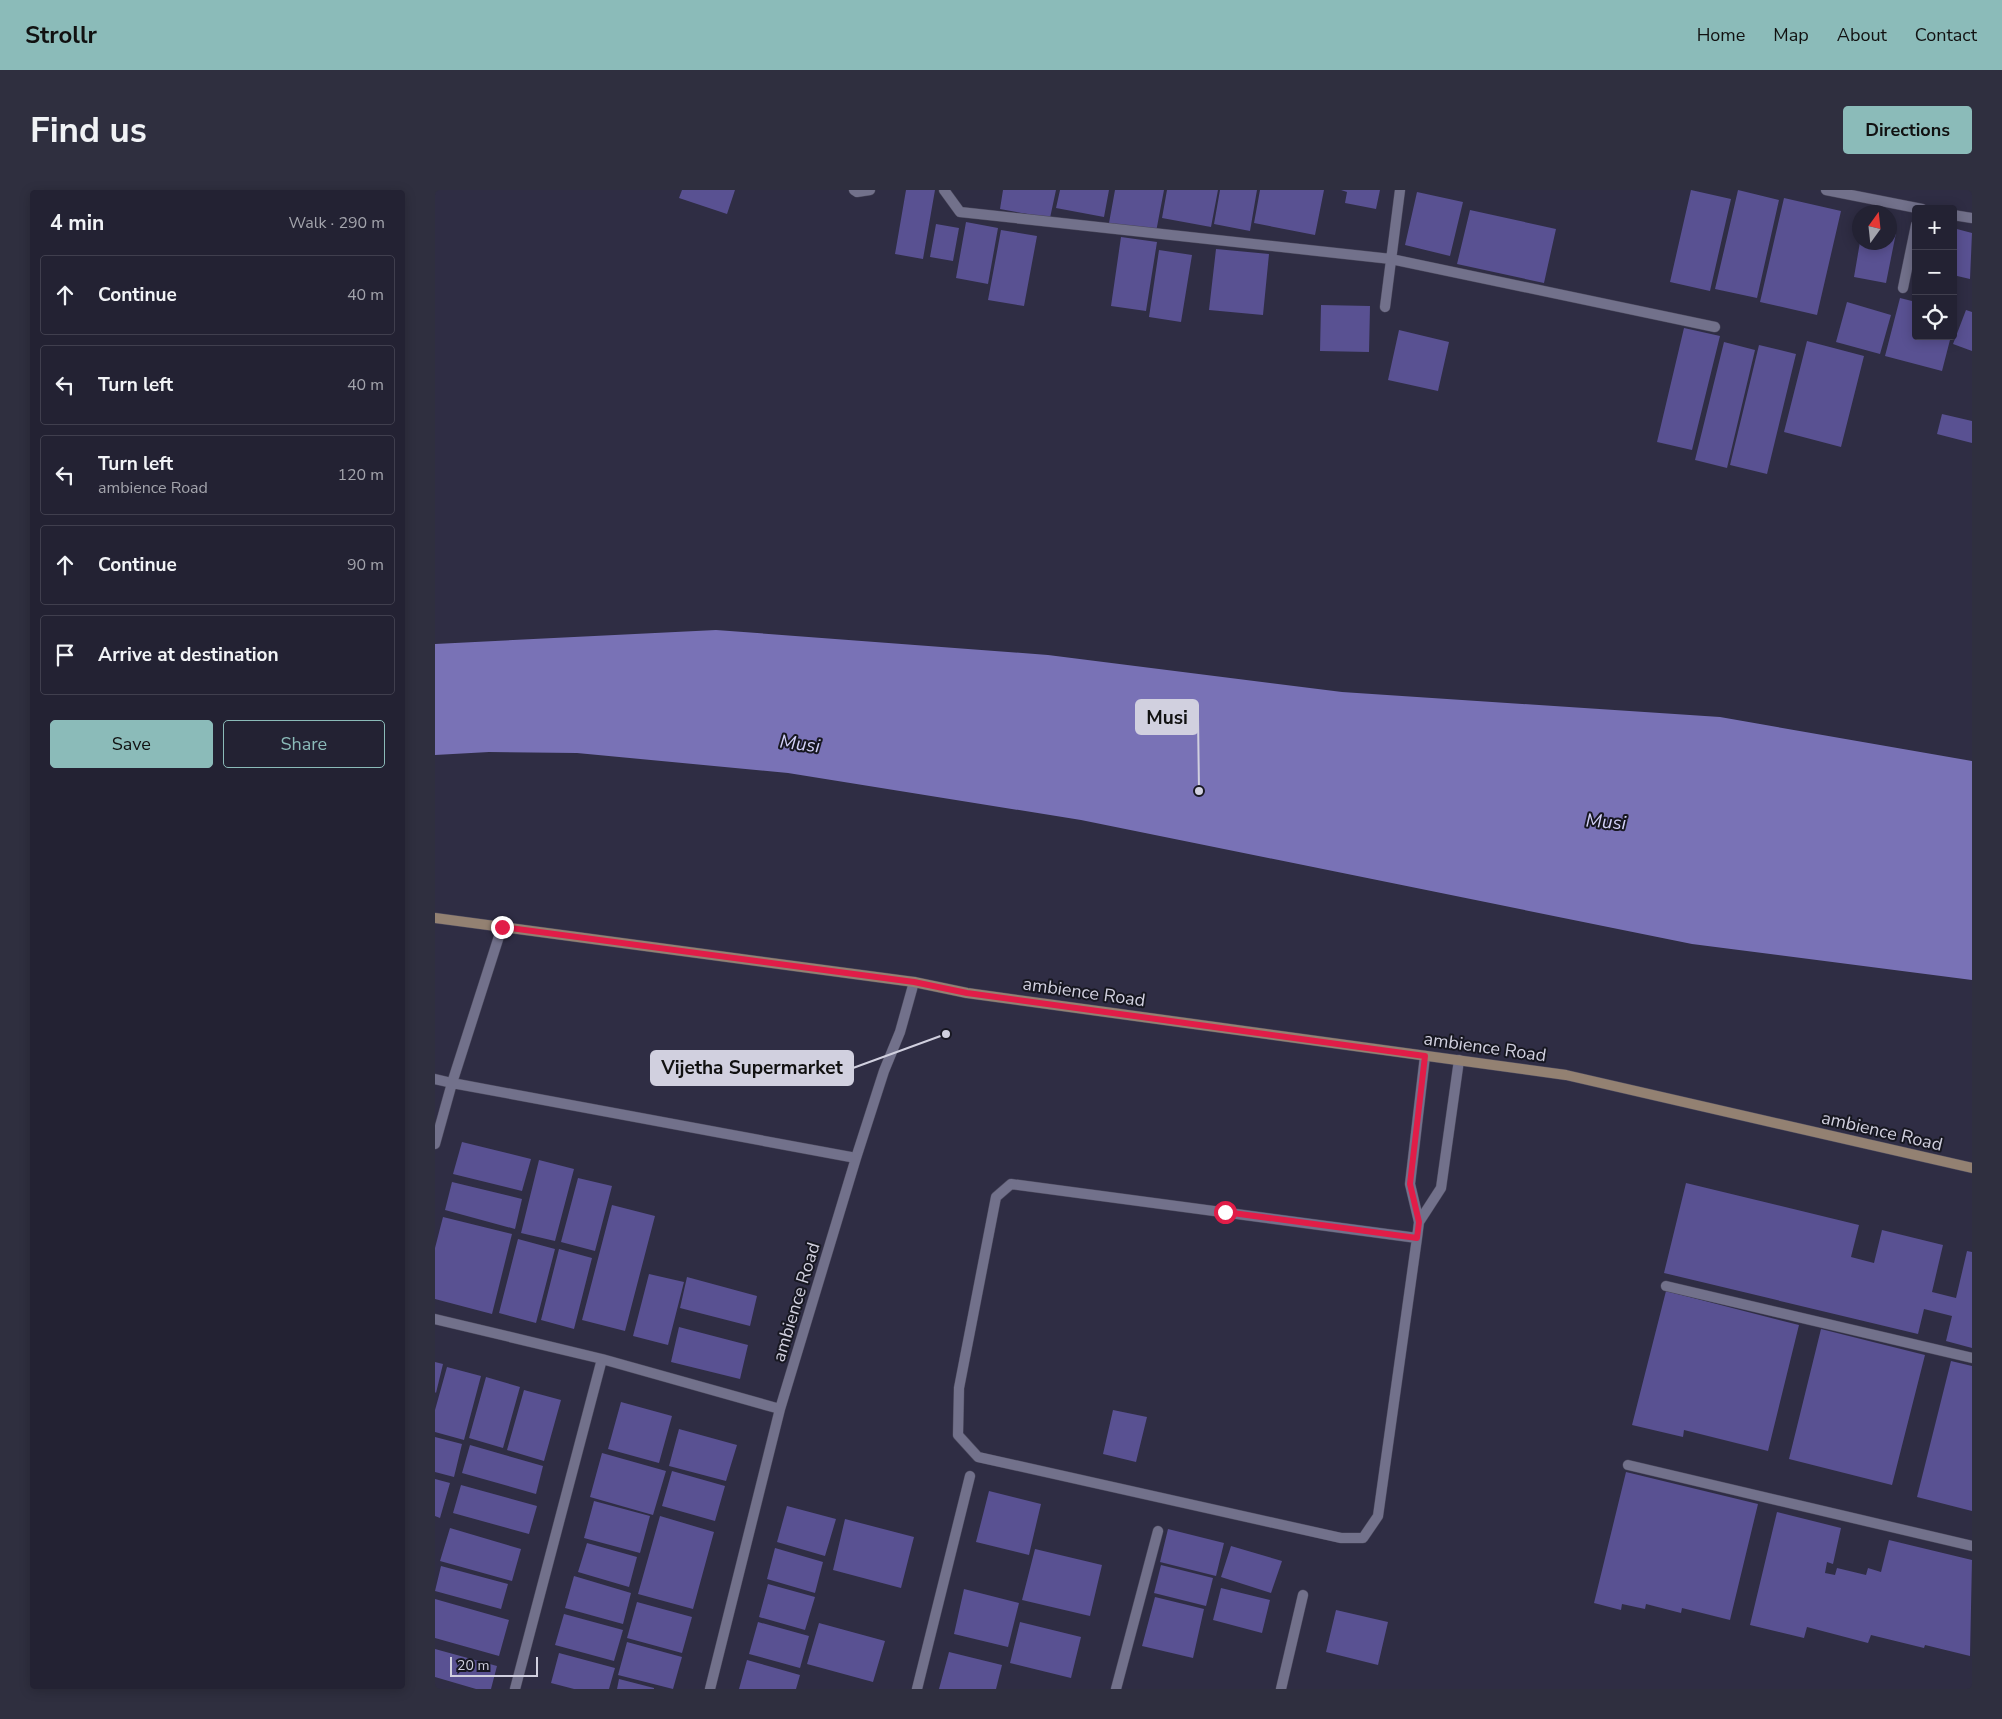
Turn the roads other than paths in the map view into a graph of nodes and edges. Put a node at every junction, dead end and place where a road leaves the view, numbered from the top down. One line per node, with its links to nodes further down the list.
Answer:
1 (854, 190): 2 (street)
2 (870, 190)
3 (944, 190): 10 (street)
4 (1401, 190): 10 (street)
5 (1826, 190): 6 (street)
6 (1912, 207)
7 (1957, 216): 8 (street)
8 (1972, 218)
9 (1912, 244): 11 (street)
10 (1391, 259): 12 (street); 13 (street)
11 (1903, 288)
12 (1385, 307)
13 (1715, 327)
14 (435, 918): 15 (street)
15 (502, 927): 16 (street); 20 (street)
16 (914, 982): 17 (street, ambience Road); 22 (street, ambience Road)
17 (1425, 1056): 18 (street, ambience Road); 24 (street)
18 (1459, 1060): 23 (street, ambience Road); 24 (street)
19 (435, 1080): 20 (street)
20 (452, 1083): 21 (street); 22 (street)
21 (435, 1144)
22 (856, 1158): 30 (street, ambience Road)
23 (1972, 1168)
24 (1419, 1222): 25 (street)
25 (1417, 1238): 25 (street)
26 (1666, 1286): 28 (street)
27 (435, 1319): 29 (street)
28 (1972, 1358)
29 (602, 1359): 30 (street); 36 (street)
30 (781, 1409): 37 (street, ambience Road)
31 (1628, 1466): 34 (street)
32 (970, 1476): 38 (street)
33 (1158, 1531): 39 (street)
34 (1972, 1546)
35 (1303, 1595): 40 (street)
36 (515, 1689)
37 (709, 1689)
38 (917, 1689)
39 (1117, 1689)
40 (1281, 1689)

